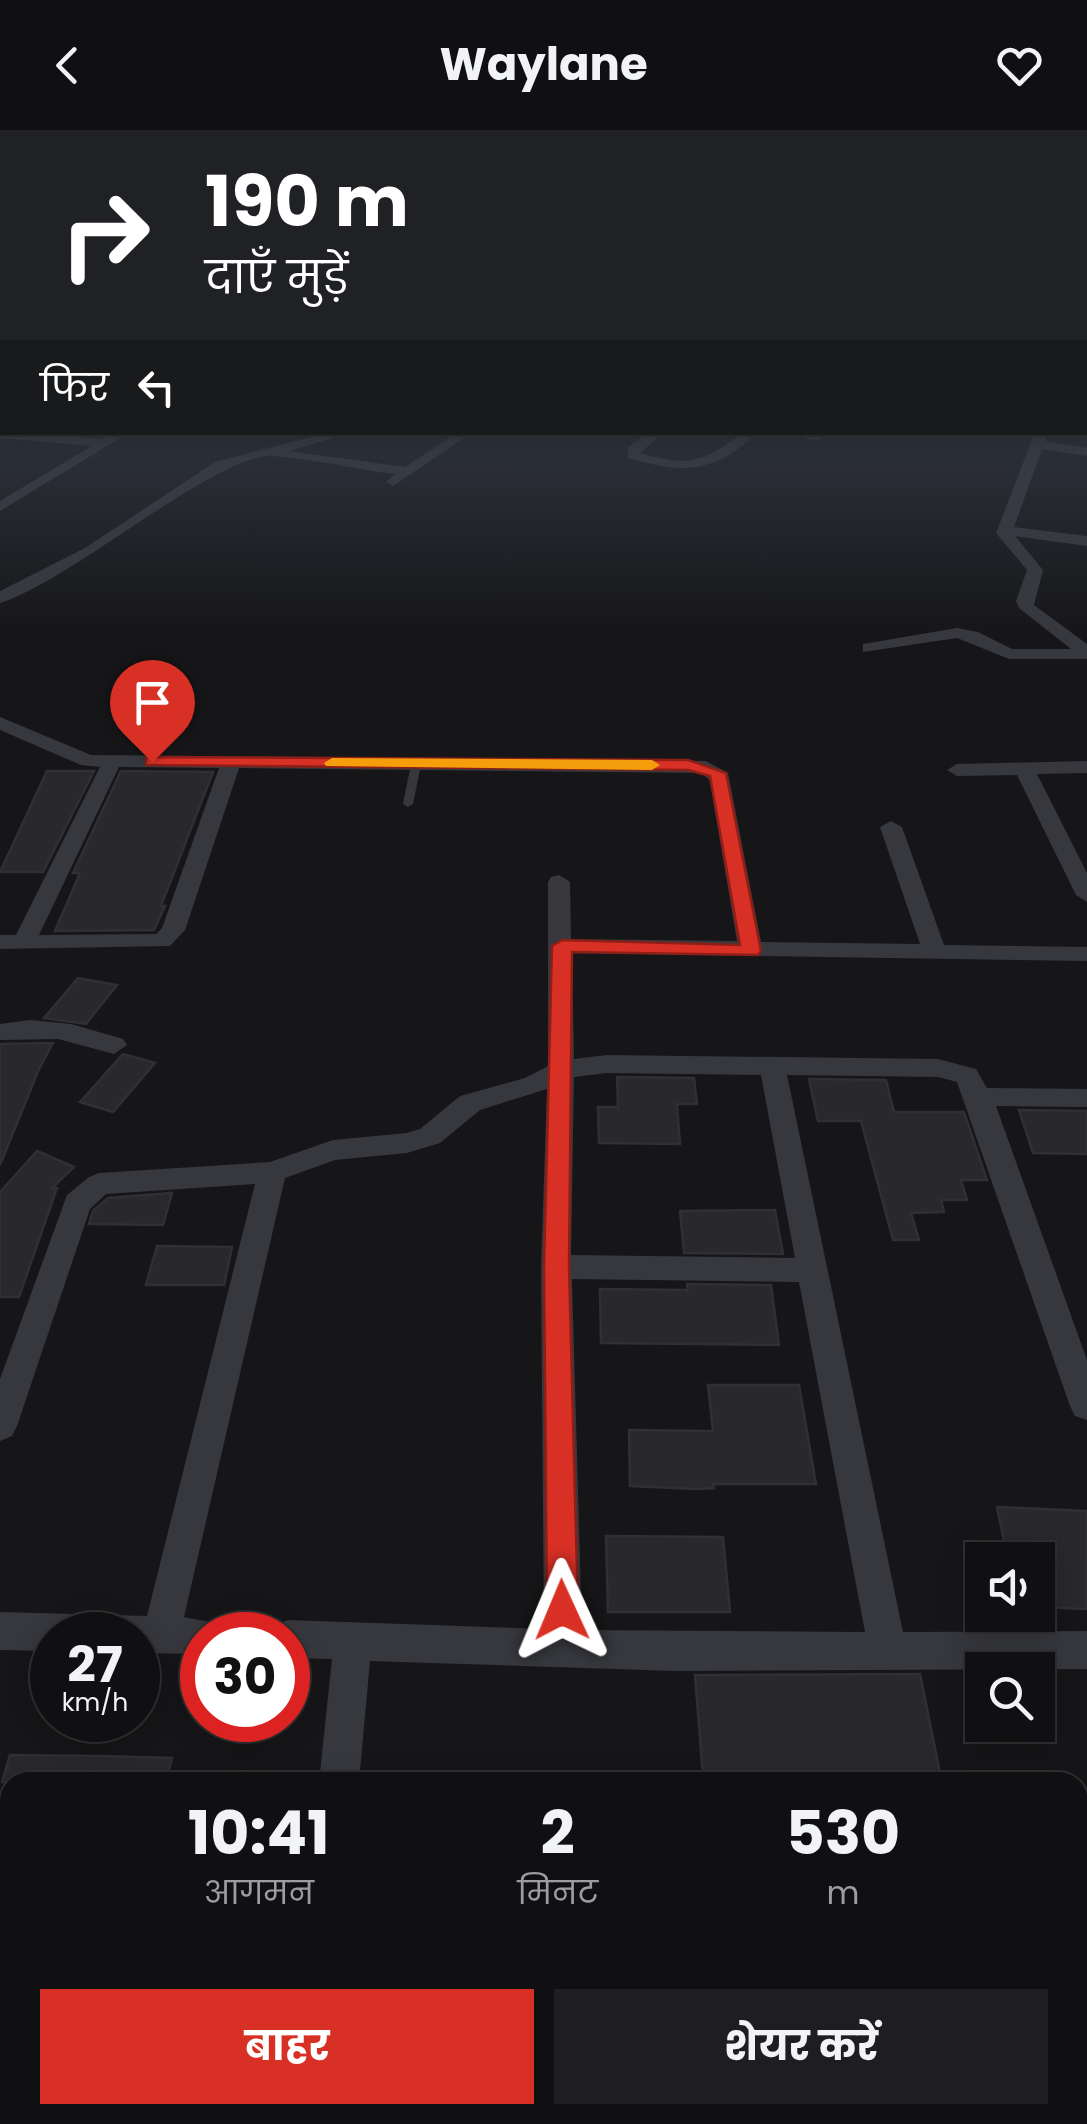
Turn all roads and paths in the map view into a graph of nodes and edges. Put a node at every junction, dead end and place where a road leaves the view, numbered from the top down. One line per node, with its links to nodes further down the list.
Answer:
1 (94, 450): 10 (street)
2 (268, 450): 7 (street)
3 (440, 450): 8 (street)
4 (633, 450): 5 (street)
5 (726, 450)
6 (1035, 450): 11 (street)
7 (264, 452): 8 (street); 14 (street)
8 (408, 472): 9 (street)
9 (392, 482)
10 (0, 507)
11 (1004, 530): 12 (street); 17 (street)
12 (1087, 541)
13 (18, 574): 14 (street)
14 (36, 578): 15 (street)
15 (1, 597)
16 (870, 648): 17 (street)
17 (1087, 653)
18 (0, 723): 19 (street)
19 (112, 762): 20 (street); 30 (street)
20 (231, 762): 21 (street); 30 (street)
21 (416, 764): 25 (lane); 32 (street)
22 (1087, 767): 23 (street)
23 (1024, 769): 24 (street); 28 (street)
24 (957, 770)
25 (408, 804)
26 (890, 827): 33 (street)
27 (559, 882): 31 (street)
28 (1087, 895)
29 (0, 942): 30 (street)
30 (24, 942)
31 (562, 946): 32 (street); 38 (street)
32 (751, 951): 33 (street)
33 (935, 954): 34 (street)
34 (1087, 954)
35 (0, 1032): 36 (street)
36 (114, 1045)
37 (772, 1066): 38 (street); 39 (street); 43 (street)
38 (562, 1070): 41 (street); 42 (street)
39 (979, 1097): 40 (street); 44 (street)
40 (1087, 1098)
41 (272, 1172): 45 (street); 47 (street)
42 (556, 1267): 43 (street); 51 (street)
43 (810, 1270): 52 (street)
44 (1087, 1406)
45 (0, 1426)
46 (0, 1631): 47 (street)
47 (162, 1635): 48 (street)
48 (180, 1635)
49 (310, 1640): 50 (street)
50 (353, 1641): 51 (street); 54 (street)
51 (563, 1648): 52 (street)
52 (888, 1650): 53 (street)
53 (1087, 1650)
54 (340, 1772)

